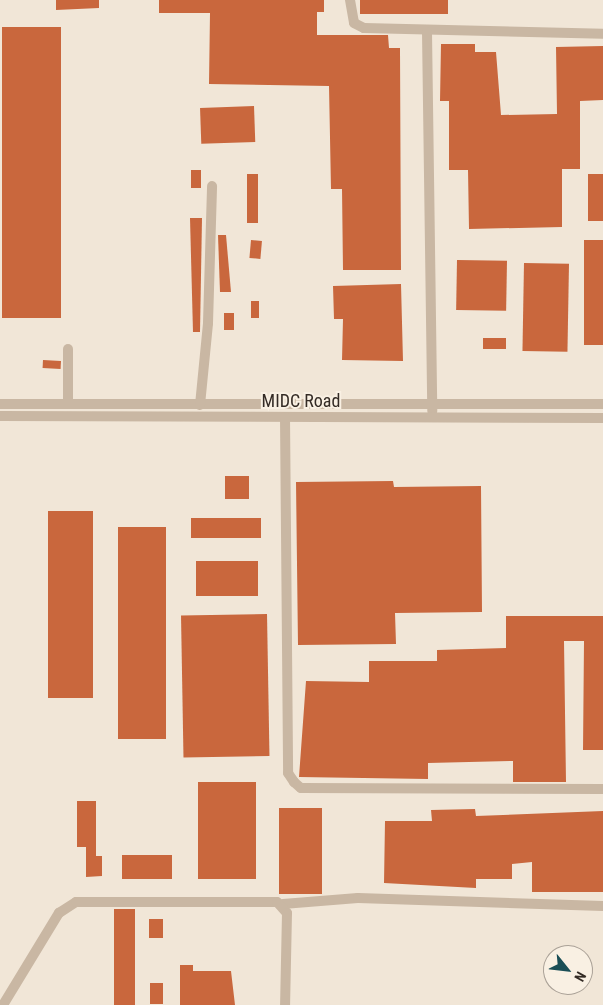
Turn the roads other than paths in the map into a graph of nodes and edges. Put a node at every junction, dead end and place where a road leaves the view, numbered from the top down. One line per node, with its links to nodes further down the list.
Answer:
1 (350, 0): 2 (street)
2 (427, 32): 3 (street); 8 (street)
3 (603, 34)
4 (212, 186): 10 (street)
5 (68, 349): 7 (street)
6 (0, 404): 7 (street, MIDC Road)
7 (68, 404): 10 (street, MIDC Road)
8 (432, 404): 9 (street, MIDC Road); 10 (street, MIDC Road); 12 (street)
9 (603, 404)
10 (200, 405)
11 (0, 416): 13 (street, MIDC Road)
12 (432, 416): 13 (street, MIDC Road); 14 (street, MIDC Road)
13 (285, 417): 15 (street)
14 (603, 418)
15 (603, 789)
16 (283, 904): 17 (street); 18 (street); 19 (street)
17 (603, 906)
18 (3, 1005)
19 (285, 1005)

